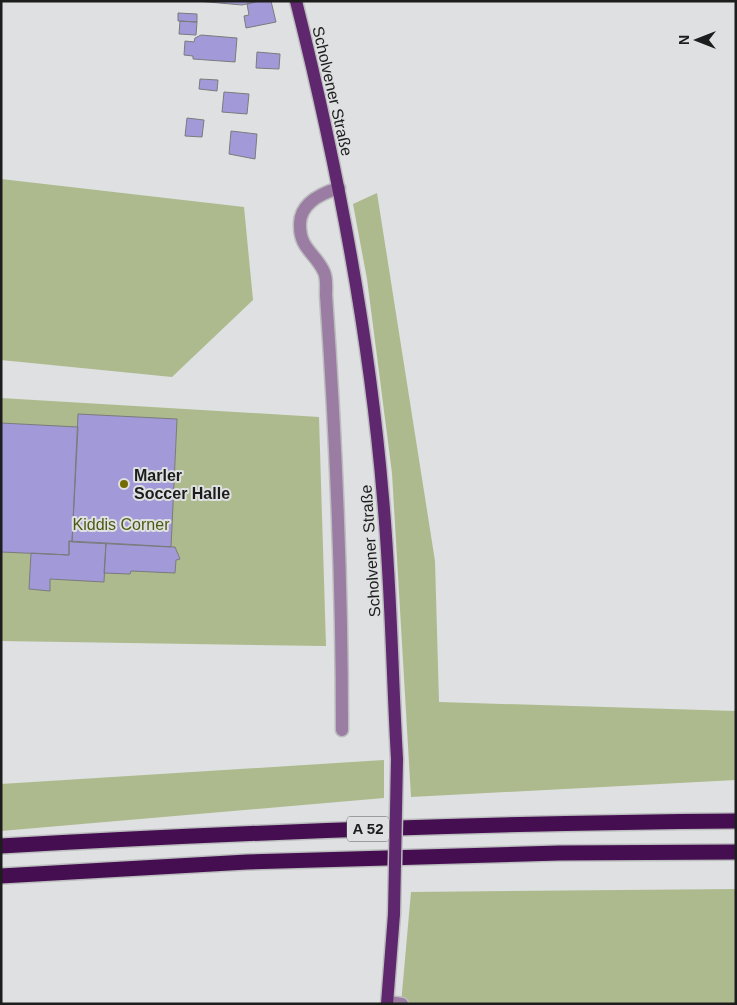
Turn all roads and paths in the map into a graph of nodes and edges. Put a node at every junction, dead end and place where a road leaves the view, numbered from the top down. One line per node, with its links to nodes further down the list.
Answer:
1 (296, 1): 2 (main road, Scholvener Straße)
2 (339, 188): 3 (street, Scholvener Straße); 8 (main road, Scholvener Straße, bridge)
3 (342, 730)
4 (736, 821): 5 (highway, A 52)
5 (1, 846)
6 (736, 852): 7 (highway, A 52)
7 (1, 876)
8 (388, 1003): 9 (street)
9 (402, 1004)

